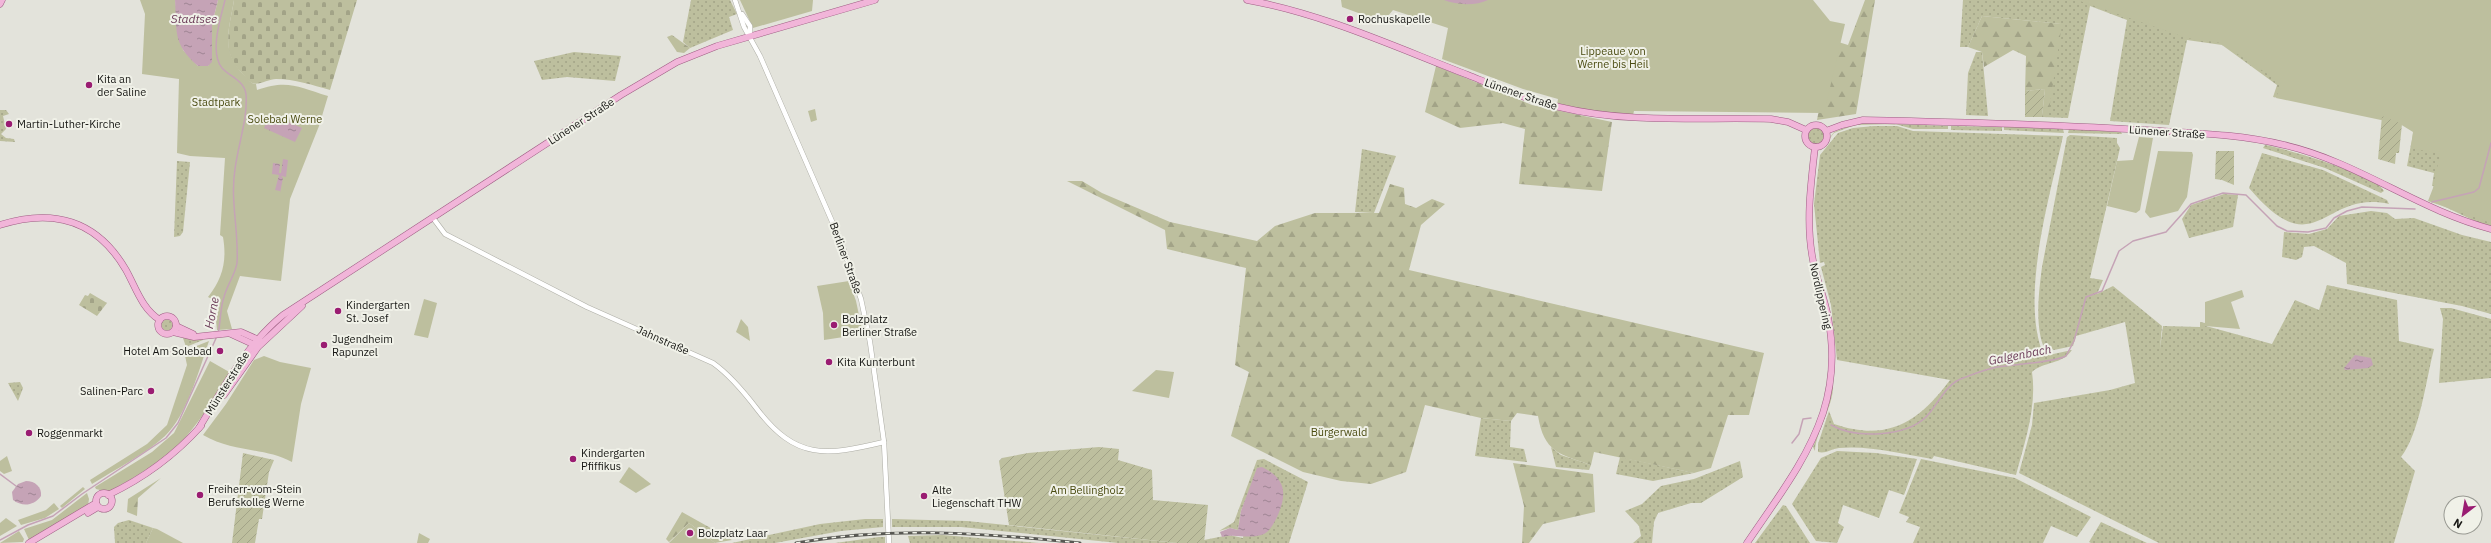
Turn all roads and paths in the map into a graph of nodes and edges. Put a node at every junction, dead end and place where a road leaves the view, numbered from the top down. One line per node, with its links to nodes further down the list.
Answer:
1 (2, 0): 5 (main road)
2 (735, 0): 6 (street, Berliner Straße)
3 (875, 0): 6 (main road, Lünener Straße)
4 (1247, 0): 7 (main road, Lünener Straße)
5 (0, 4)
6 (750, 35): 10 (main road, Lünener Straße); 16 (street, Berliner Straße)
7 (1806, 130): 8 (main road); 9 (main road)
8 (1826, 131): 9 (main road); 12 (main road, Lünener Straße)
9 (1815, 147): 22 (main road, Nordlippering)
10 (433, 218): 15 (main road, Lünener Straße); 16 (street, Jahnstraße)
11 (0, 225): 13 (main road)
12 (2491, 229)
13 (160, 320): 14 (main road); 14 (main road)
14 (175, 329): 15 (main road)
15 (257, 343): 17 (main road, Münsterstraße)
16 (884, 442): 21 (street, Berliner Straße)
17 (110, 497): 18 (main road, Münsterstraße); 18 (main road, Münsterstraße)
18 (97, 505): 19 (main road, Münsterstraße); 20 (main road, Münsterstraße)
19 (29, 543)
20 (37, 543)
21 (889, 543)
22 (1748, 543)

